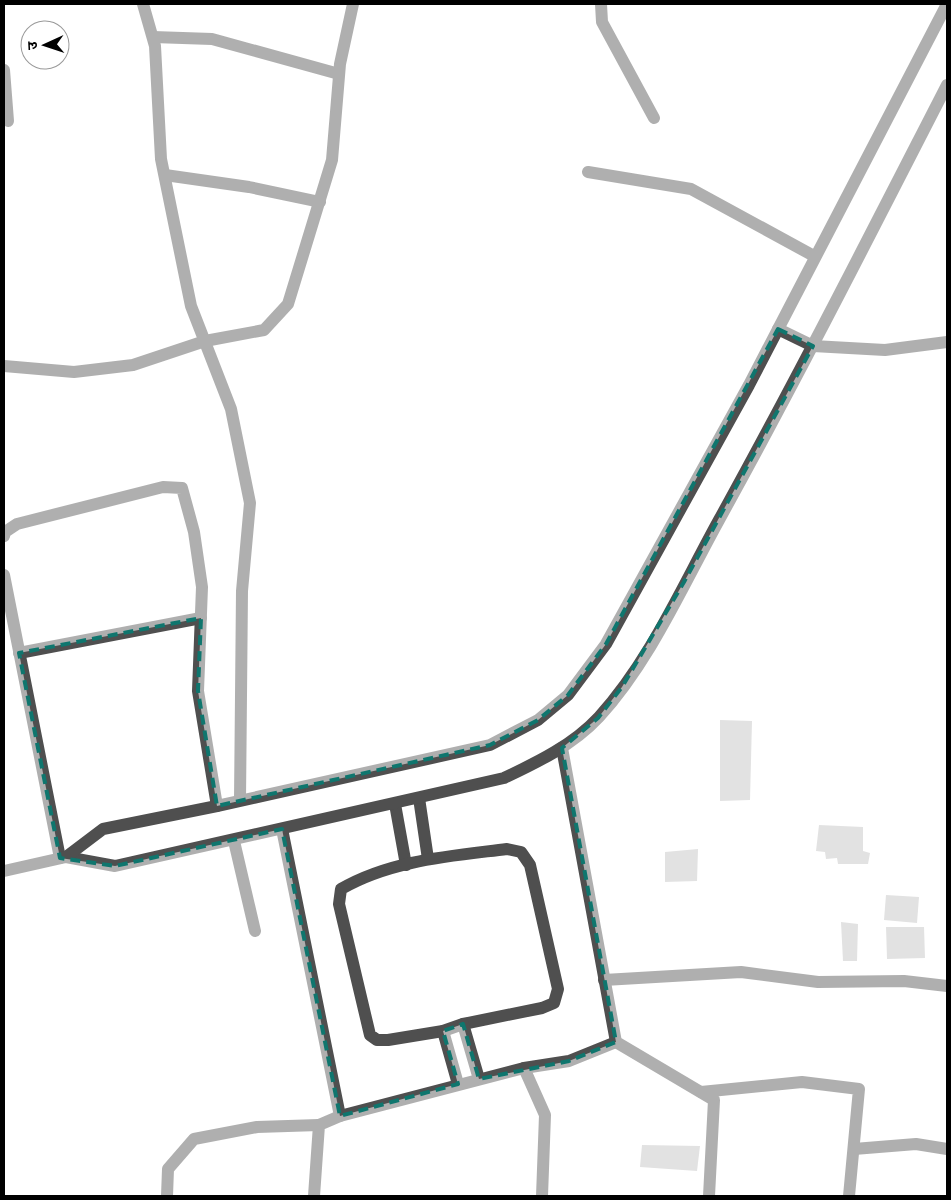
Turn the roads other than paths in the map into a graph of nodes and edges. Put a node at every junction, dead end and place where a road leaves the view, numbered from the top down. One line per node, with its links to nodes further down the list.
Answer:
1 (143, 4): 5 (street)
2 (353, 4): 7 (street)
3 (601, 4): 9 (street)
4 (946, 4): 14 (street)
5 (153, 37): 7 (street); 12 (street)
6 (4, 70): 10 (street)
7 (339, 74): 13 (street)
8 (947, 85): 18 (street)
9 (654, 118)
10 (8, 121)
11 (588, 172): 14 (street)
12 (164, 175): 13 (street); 16 (street)
13 (320, 202): 16 (street)
14 (814, 256): 15 (street)
15 (778, 329): 18 (street); 26 (street)
16 (205, 341): 19 (street); 26 (street)
17 (947, 342): 18 (street)
18 (813, 346): 24 (street)
19 (4, 366)
20 (4, 536): 22 (street)
21 (4, 574): 23 (street)
22 (201, 618): 23 (street); 28 (street)
23 (19, 653): 31 (street)
24 (562, 748): 25 (street); 36 (street)
25 (419, 798): 27 (street); 32 (street)
26 (240, 800): 28 (street)
27 (396, 804): 29 (street); 33 (street)
28 (217, 806): 31 (street)
29 (282, 828): 30 (street); 45 (street)
30 (234, 841): 31 (street); 35 (street)
31 (63, 857): 34 (street)
32 (428, 859): 33 (street); 38 (street)
33 (406, 865): 39 (street)
34 (4, 871)
35 (255, 931)
36 (604, 980): 37 (street); 40 (street)
37 (947, 986)
38 (463, 1024): 39 (street); 42 (street)
39 (443, 1031): 43 (street)
40 (616, 1042): 41 (street); 44 (street)
41 (524, 1068): 42 (street); 51 (street)
42 (479, 1080): 43 (street)
43 (458, 1084): 45 (street)
44 (701, 1092): 47 (street); 52 (street)
45 (340, 1116): 46 (street)
46 (319, 1125): 49 (street); 50 (street)
47 (854, 1149): 48 (street); 53 (street)
48 (947, 1149)
49 (167, 1196)
50 (314, 1196)
51 (542, 1196)
52 (709, 1196)
53 (849, 1196)

